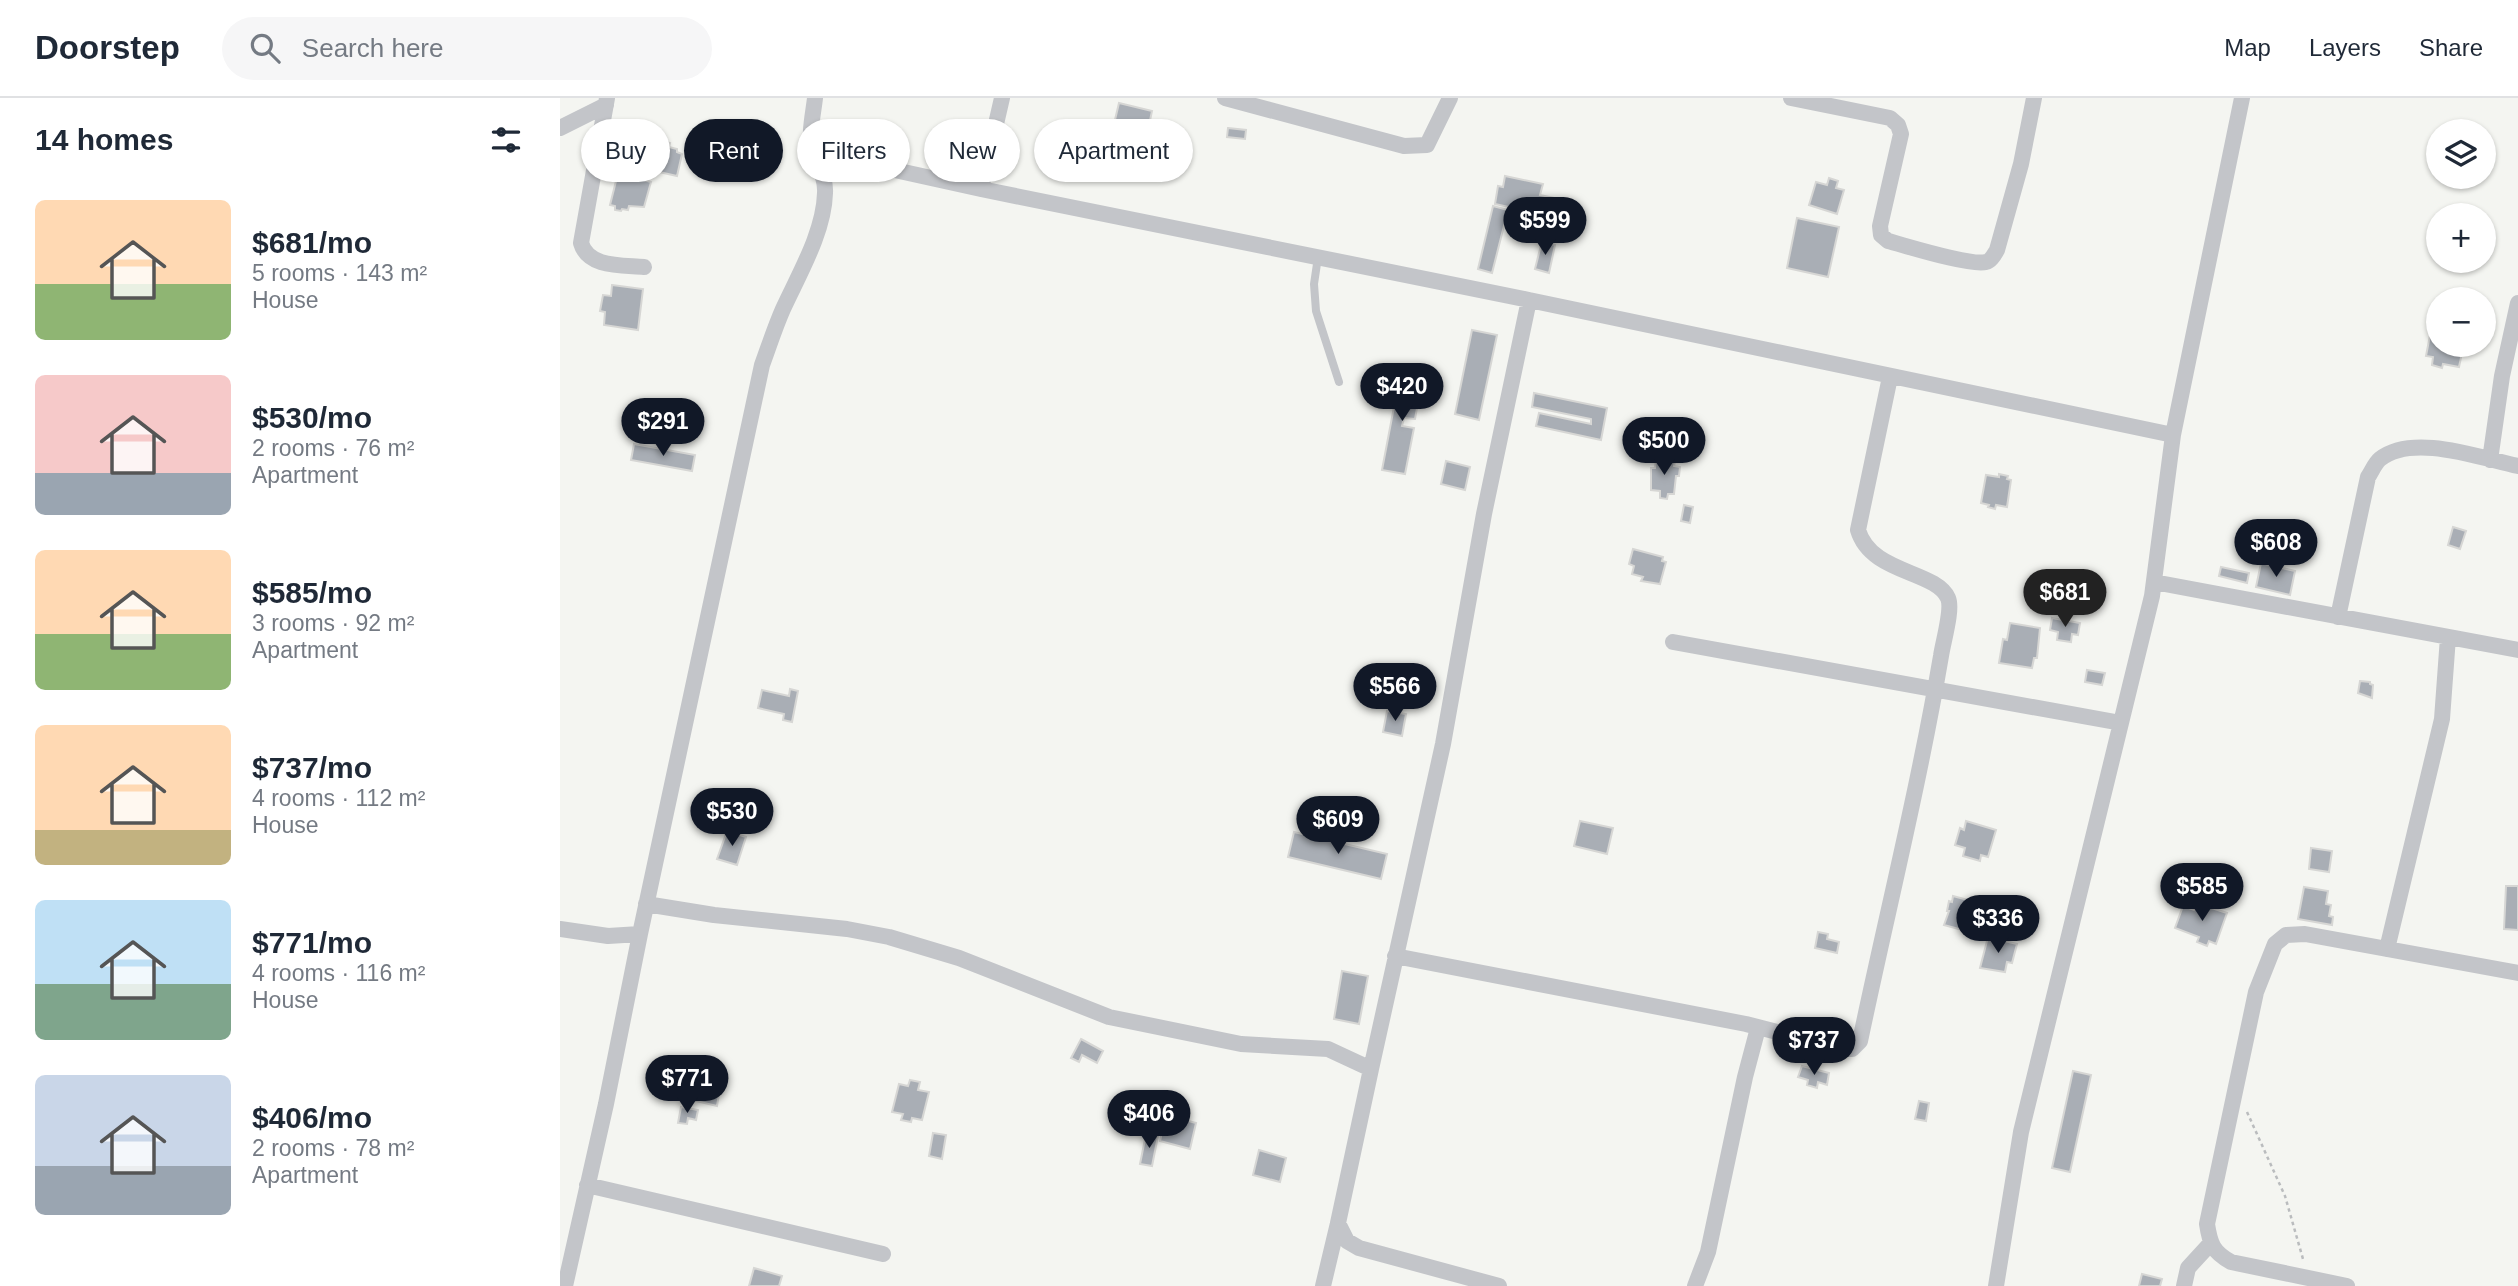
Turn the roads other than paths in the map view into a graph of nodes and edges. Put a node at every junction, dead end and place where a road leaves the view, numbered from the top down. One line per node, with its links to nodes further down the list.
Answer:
1 (815, 98): 9 (street)
2 (1002, 98): 13 (street)
3 (1225, 98): 4 (street)
4 (1450, 98)
5 (1791, 98): 6 (street)
6 (2034, 98)
7 (2242, 98): 20 (street)
8 (607, 102): 10 (street); 15 (street)
9 (812, 119)
10 (560, 128)
11 (910, 174): 13 (street)
12 (824, 182): 30 (street)
13 (981, 190): 14 (street)
14 (1318, 257): 16 (street); 19 (lane)
15 (644, 267)
16 (1529, 300): 18 (street); 34 (street)
17 (2518, 303): 21 (street)
18 (1890, 377): 20 (street); 28 (street)
19 (1339, 382)
20 (2173, 435): 23 (street)
21 (2490, 460): 22 (street); 24 (street)
22 (2518, 466)
23 (2154, 582): 24 (street); 29 (street)
24 (2338, 617): 25 (street)
25 (2448, 637): 27 (street); 33 (street)
26 (1673, 642): 28 (street)
27 (2518, 650)
28 (1935, 690): 29 (street); 36 (street)
29 (2121, 723): 46 (street)
30 (646, 904): 32 (street); 37 (street)
31 (560, 929): 32 (street)
32 (640, 934): 38 (street)
33 (2387, 949): 35 (street); 40 (street)
34 (1395, 956): 36 (street); 37 (street)
35 (2518, 973)
36 (1758, 1028): 45 (street)
37 (1371, 1069): 39 (street)
38 (587, 1185): 41 (street); 43 (street)
39 (1338, 1223): 42 (street); 44 (street)
40 (2210, 1244): 47 (street); 48 (street)
41 (883, 1254)
42 (1492, 1285)
43 (565, 1286)
44 (1323, 1286)
45 (1695, 1286)
46 (1996, 1286)
47 (2183, 1286)
48 (2347, 1286)

